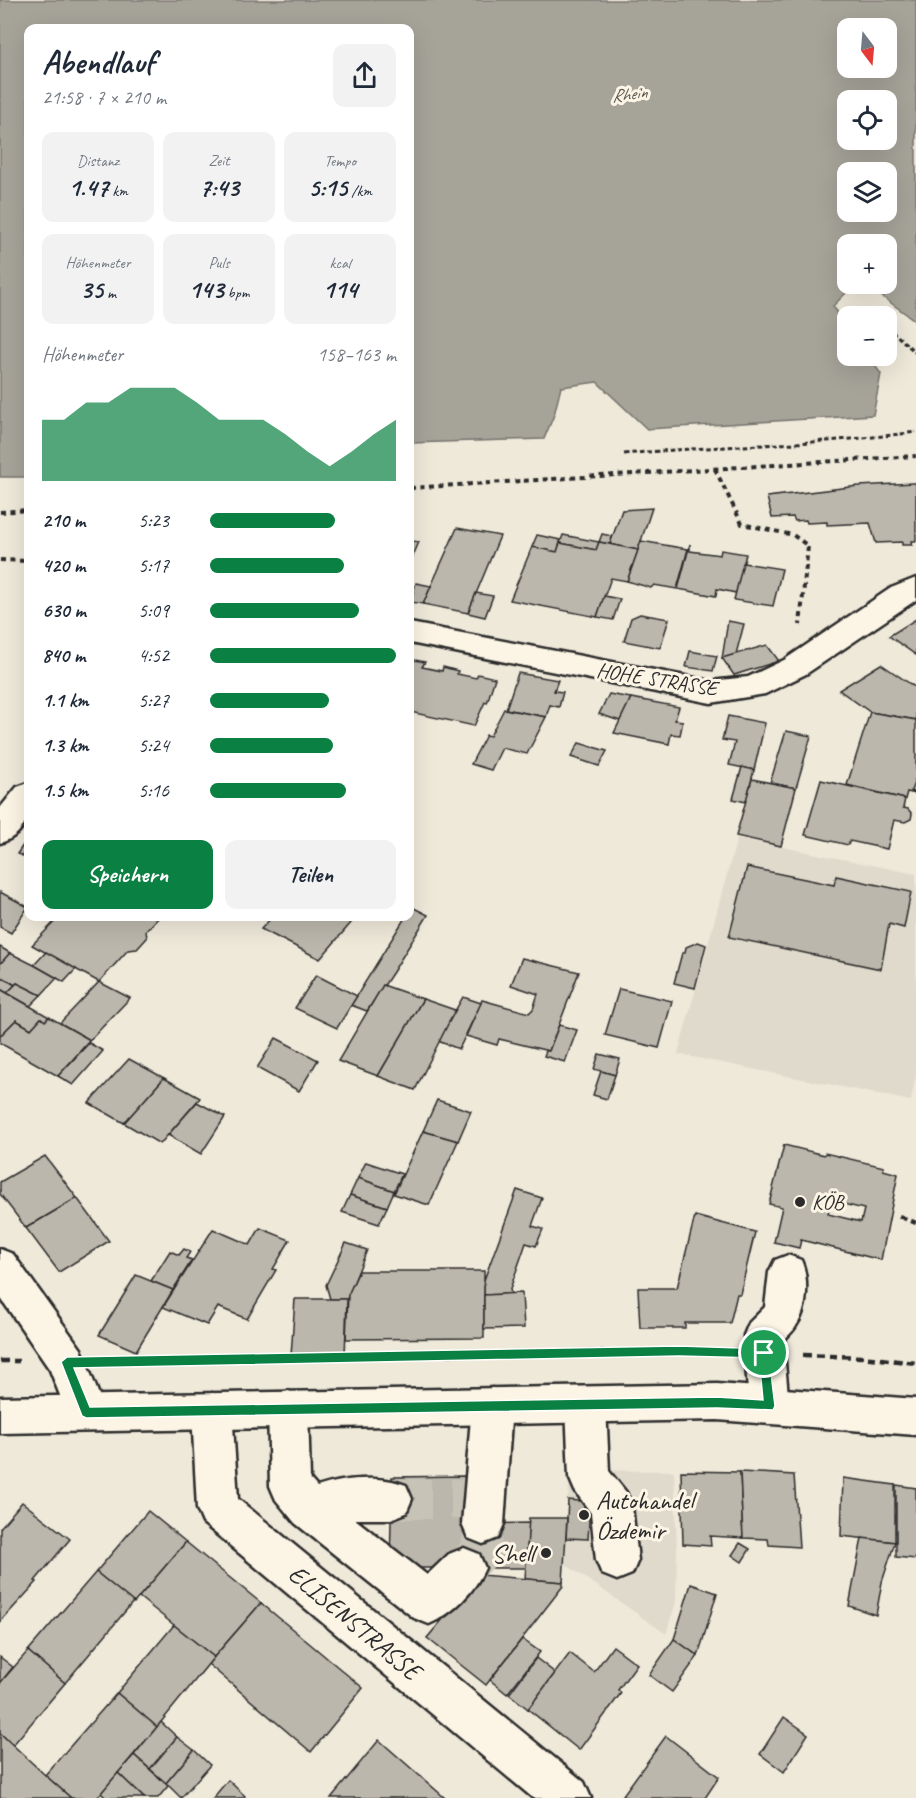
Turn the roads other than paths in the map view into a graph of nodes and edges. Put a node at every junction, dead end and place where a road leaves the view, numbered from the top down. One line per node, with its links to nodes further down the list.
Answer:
1 (916, 588): 2 (street, HOHE STRASSE)
2 (414, 634)
3 (24, 800): 4 (street)
4 (0, 831)
5 (0, 1266): 12 (street)
6 (788, 1272): 9 (street)
7 (586, 1405): 8 (street); 9 (street); 18 (street)
8 (492, 1406): 10 (street); 16 (street)
9 (769, 1406): 14 (street)
10 (288, 1409): 11 (street); 17 (street)
11 (212, 1411): 12 (street); 20 (street, ELISENSTRASSE)
12 (86, 1413): 13 (street)
13 (0, 1414)
14 (916, 1417)
15 (391, 1499): 17 (street)
16 (478, 1507)
17 (310, 1509): 19 (street)
18 (617, 1560)
19 (464, 1568)
20 (568, 1798)

